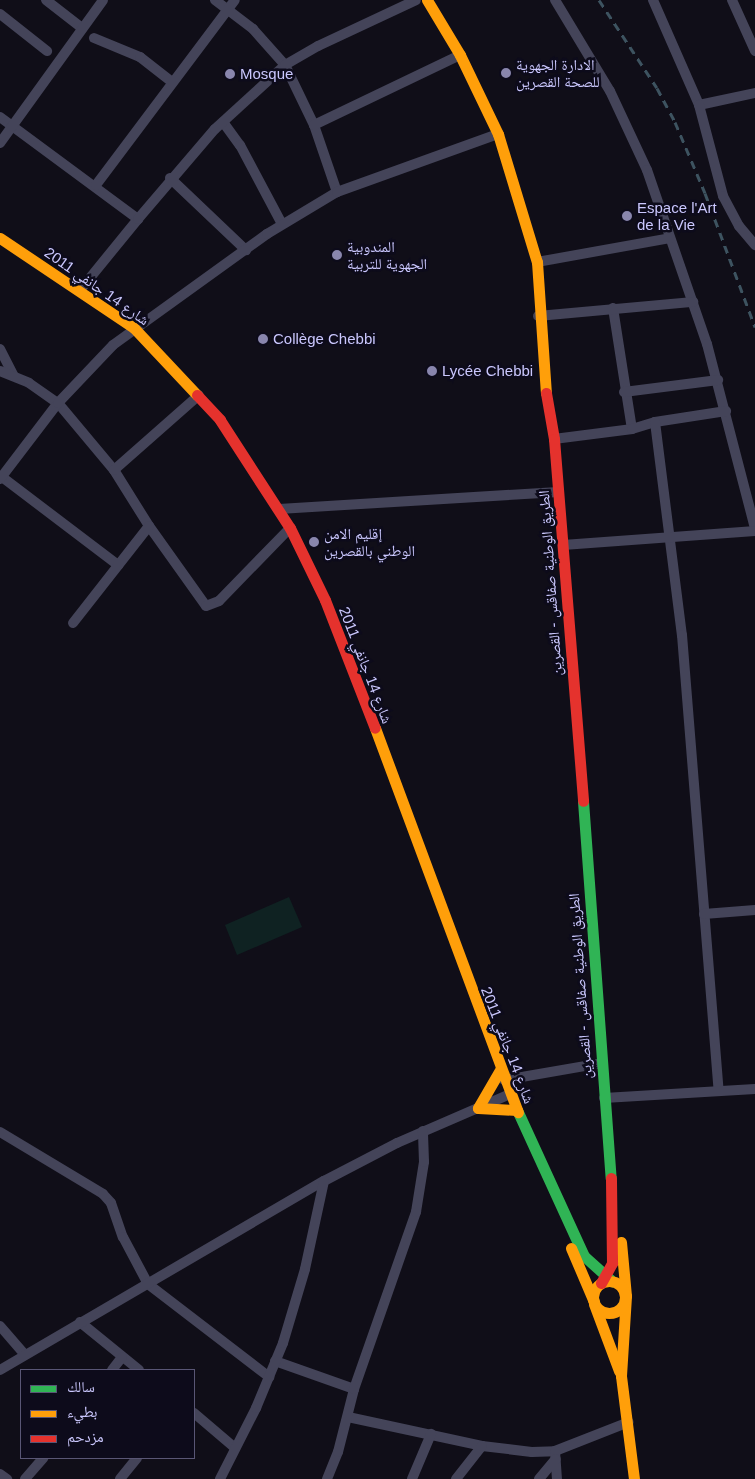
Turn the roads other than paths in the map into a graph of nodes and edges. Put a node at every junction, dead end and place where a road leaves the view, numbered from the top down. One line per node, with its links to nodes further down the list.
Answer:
1 (46, 0): 12 (street)
2 (103, 0): 12 (street)
3 (215, 0): 10 (street)
4 (235, 0): 10 (street)
5 (416, 0): 17 (street)
6 (427, 0): 16 (main road, الطريق الوطنية صفاقس - القصرين)
7 (555, 0): 33 (street)
8 (653, 0): 20 (street)
9 (732, 0): 15 (street)
10 (228, 8): 17 (street); 18 (street)
11 (0, 14): 14 (street)
12 (82, 28): 24 (street)
13 (94, 38): 18 (street)
14 (47, 51)
15 (755, 51)
16 (460, 55): 23 (street); 25 (main road, الطريق الوطنية صفاقس - القصرين)
17 (285, 66): 22 (street); 23 (street)
18 (172, 82): 28 (street)
19 (755, 93): 20 (street)
20 (699, 105): 34 (street)
21 (0, 117): 24 (street)
22 (223, 122): 27 (street); 31 (street)
23 (314, 125): 29 (street)
24 (13, 126): 26 (street); 28 (street)
25 (498, 134): 29 (street); 36 (main road, الطريق الوطنية صفاقس - القصرين)
26 (0, 143)
27 (170, 178): 30 (street); 35 (street)
28 (96, 186): 30 (street)
29 (337, 192): 31 (street)
30 (138, 219): 37 (street)
31 (282, 224): 35 (street)
32 (0, 238): 37 (main road, شارع 14 جانفي 2011)
33 (670, 238): 36 (street); 38 (street)
34 (755, 245)
35 (246, 250): 41 (street)
36 (537, 262): 40 (main road, الطريق الوطنية صفاقس - القصرين)
37 (80, 290): 41 (main road, شارع 14 جانفي 2011)
38 (693, 302): 39 (street); 45 (street)
39 (613, 308): 40 (street); 46 (street)
40 (538, 316): 52 (main road, الطريق الوطنية صفاقس - القصرين)
41 (134, 328): 47 (main road, شارع 14 جانفي 2011); 48 (street)
42 (0, 350): 44 (street)
43 (0, 371): 44 (street)
44 (13, 375): 48 (street)
45 (718, 380): 46 (street); 49 (street)
46 (624, 392): 51 (street)
47 (199, 395): 53 (street); 56 (main road, شارع 14 جانفي 2011)
48 (58, 403): 53 (street); 54 (street)
49 (726, 411): 50 (street); 59 (street)
50 (655, 422): 51 (street); 60 (street)
51 (632, 428): 52 (street)
52 (554, 439): 55 (main road, الطريق الوطنية صفاقس - القصرين)
53 (114, 470): 57 (street)
54 (1, 478): 62 (street)
55 (558, 492): 56 (street); 61 (main road, الطريق الوطنية صفاقس - القصرين)
56 (279, 508): 58 (main road, شارع 14 جانفي 2011)
57 (149, 526): 58 (street); 62 (street)
58 (290, 528): 67 (main road, شارع 14 جانفي 2011)
59 (755, 529): 60 (street)
60 (669, 539): 61 (street); 65 (street)
61 (563, 545): 66 (main road, الطريق الوطنية صفاقس - القصرين)
62 (118, 565): 63 (street)
63 (72, 623)
64 (755, 910): 65 (street)
65 (704, 914): 69 (street)
66 (602, 1063): 67 (street); 71 (main road, الطريق الوطنية صفاقس - القصرين)
67 (502, 1075): 70 (main road, شارع 14 جانفي 2011); 72 (main road)
68 (755, 1089): 69 (street)
69 (719, 1091): 71 (street)
70 (510, 1094): 72 (street); 73 (main road, شارع 14 جانفي 2011)
71 (604, 1098): 77 (main road, الطريق الوطنية صفاقس - القصرين)
72 (478, 1108): 73 (main road); 74 (street)
73 (517, 1110): 78 (main road, شارع 14 جانفي 2011)
74 (423, 1131): 76 (street); 93 (street)
75 (0, 1132): 80 (street)
76 (324, 1181): 80 (street); 87 (street)
77 (612, 1186): 79 (main road, الطريق الوطنية صفاقس - القصرين); 81 (main road, الطريق الوطنية صفاقس - القصرين)
78 (558, 1204): 79 (main road, شارع 14 جانفي 2011); 82 (main road, شارع 14 جانفي 2011)
79 (606, 1280): 81 (main road); 82 (main road)
80 (148, 1284): 83 (street); 92 (street)
81 (626, 1296): 82 (main road); 91 (main road, الطريق الوطنية صفاقس - القصرين)
82 (594, 1302): 91 (main road, شارع 14 جانفي 2011)
83 (80, 1322): 85 (street); 86 (street)
84 (0, 1326): 85 (street)
85 (25, 1355): 90 (street)
86 (122, 1357): 88 (street); 89 (street)
87 (275, 1361): 92 (street); 93 (street)
88 (113, 1369)
89 (139, 1369)
90 (0, 1370)
91 (621, 1376): 96 (main road, الطريق الوطنية صفاقس - القصرين)
92 (269, 1377): 99 (street)
93 (354, 1390): 95 (street)
94 (195, 1414): 99 (street)
95 (348, 1417): 97 (street); 108 (street)
96 (629, 1422): 100 (street); 113 (main road, الطريق الوطنية صفاقس - القصرين)
97 (431, 1434): 98 (street); 109 (street)
98 (482, 1446): 100 (street); 110 (street)
99 (235, 1448): 107 (street)
100 (555, 1455): 111 (street); 112 (street)
101 (42, 1459): 105 (street)
102 (136, 1459): 106 (street)
103 (0, 1474): 104 (street)
104 (7, 1479)
105 (25, 1479)
106 (120, 1479)
107 (220, 1479)
108 (327, 1479)
109 (412, 1479)
110 (456, 1479)
111 (539, 1479)
112 (557, 1479)
113 (634, 1479)

